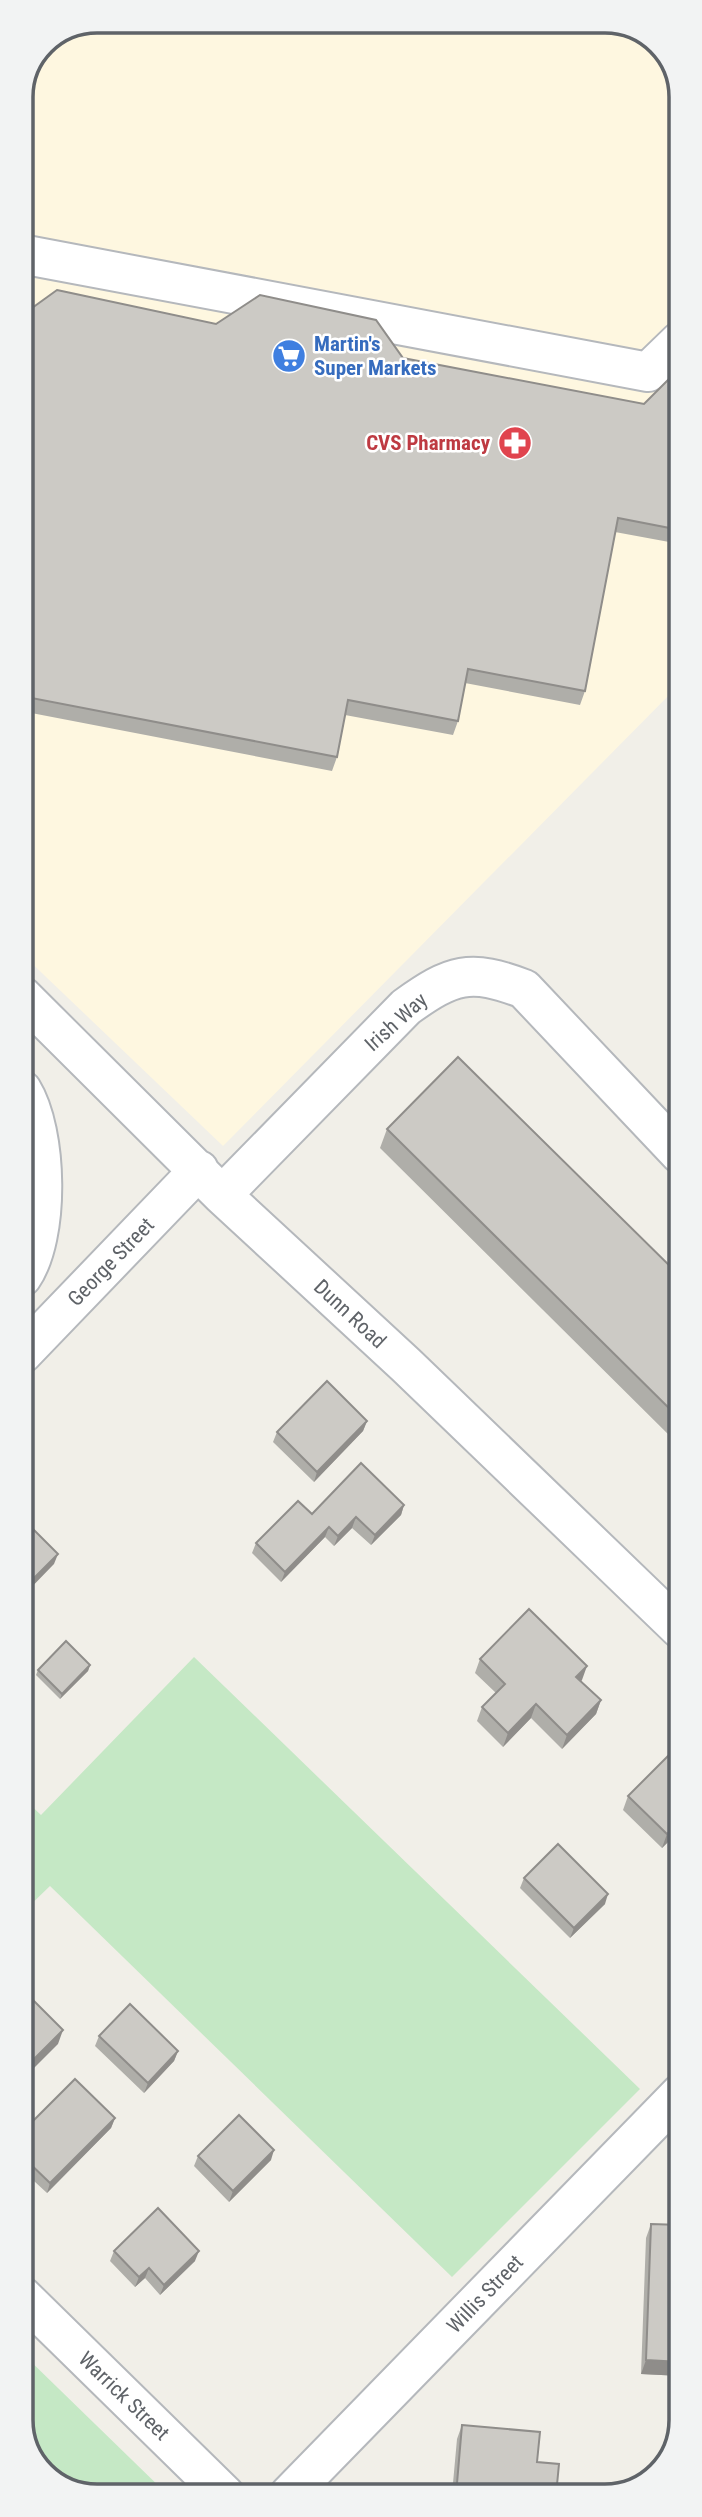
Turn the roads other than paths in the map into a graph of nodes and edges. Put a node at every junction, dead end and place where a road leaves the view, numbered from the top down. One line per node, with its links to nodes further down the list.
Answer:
1 (33, 256): 2 (street)
2 (669, 352)
3 (33, 1007): 6 (street, Dunn Road)
4 (33, 1119): 7 (street)
5 (669, 1142): 6 (street, Irish Way)
6 (210, 1182): 8 (street, George Street); 9 (street, Dunn Road)
7 (33, 1261)
8 (33, 1344)
9 (669, 1618)
10 (669, 2109): 13 (street, Willis Street)
11 (33, 2307): 12 (street, Warrick Street)
12 (214, 2484)
13 (300, 2484)

